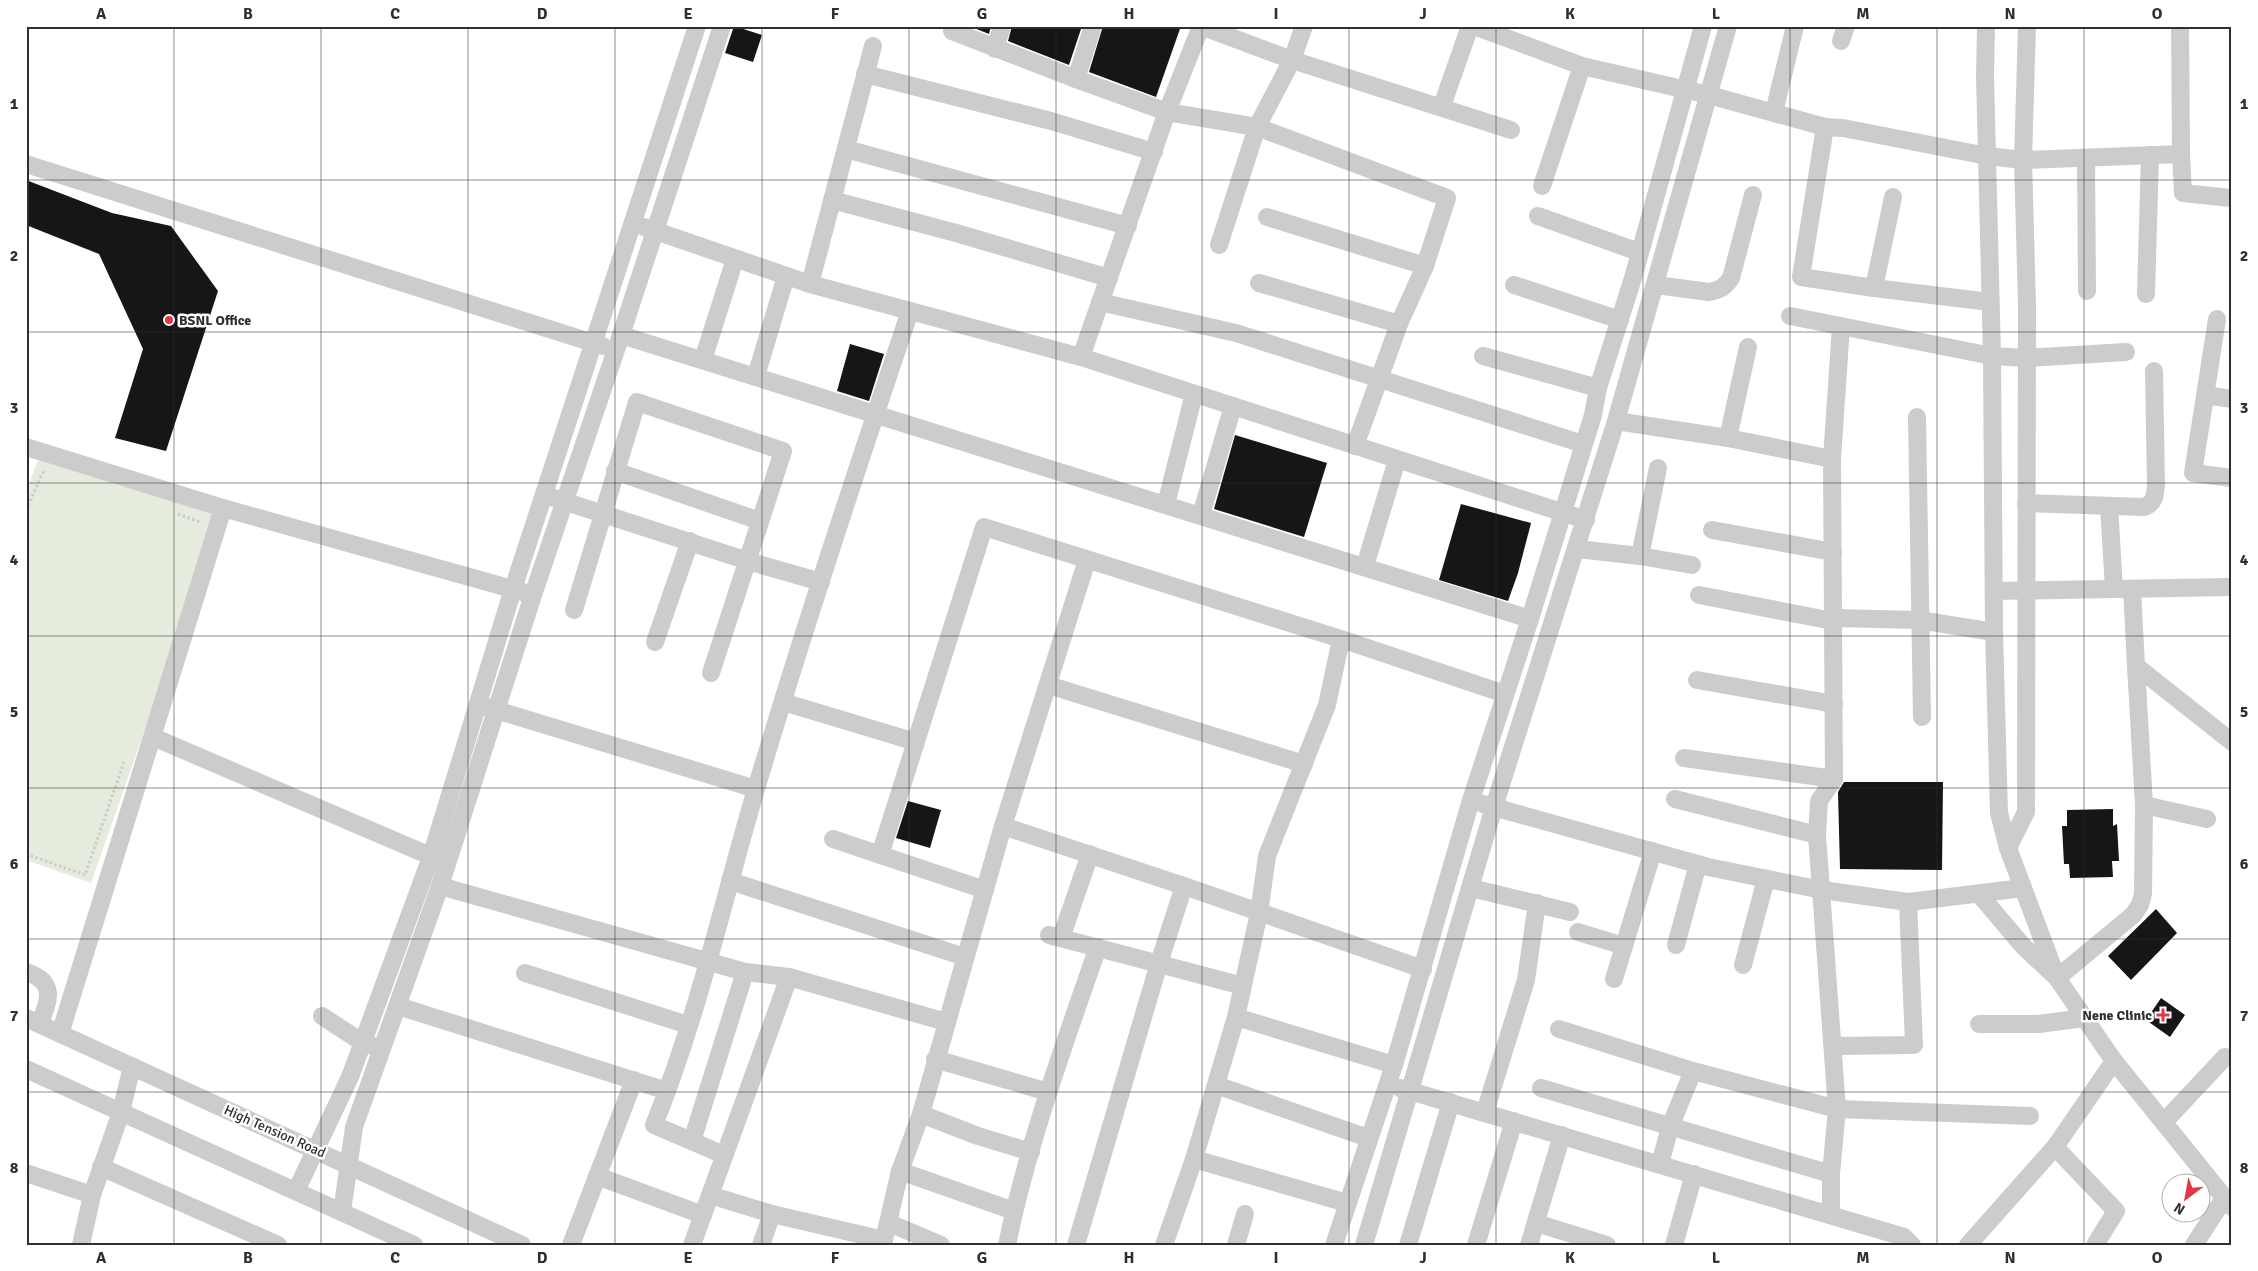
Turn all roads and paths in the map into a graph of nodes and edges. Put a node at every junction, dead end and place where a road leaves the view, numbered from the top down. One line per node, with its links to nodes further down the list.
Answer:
1 (697, 26): 45 (street)
2 (722, 26): 47 (street)
3 (1002, 26): 17 (street)
4 (1093, 26): 21 (street)
5 (1201, 26): 18 (street); 25 (street)
6 (1304, 26): 18 (street)
7 (1470, 26): 24 (street)
8 (1474, 26): 19 (street)
9 (1703, 26): 22 (street)
10 (1728, 26): 23 (street)
11 (1795, 26): 26 (street)
12 (1986, 26): 34 (street)
13 (2027, 26): 36 (street)
14 (2180, 26): 32 (street)
15 (952, 31): 17 (street)
16 (872, 46): 20 (street)
17 (995, 48): 21 (street)
18 (1292, 60): 24 (street); 27 (street)
19 (1582, 66): 22 (street); 38 (street)
20 (865, 74): 30 (street); 31 (street)
21 (1076, 79): 25 (street)
22 (1685, 90): 23 (street); 49 (street)
23 (1709, 95): 26 (street); 57 (street)
24 (1442, 106): 29 (street)
25 (1167, 112): 27 (street); 31 (street)
26 (1774, 112): 28 (street)
27 (1257, 126): 48 (street); 51 (street)
28 (1825, 127): 34 (street); 58 (street)
29 (1511, 130)
30 (846, 149): 42 (street); 46 (street)
31 (1154, 152): 46 (street)
32 (2180, 154): 33 (street); 41 (street)
33 (2150, 155): 35 (street); 60 (street)
34 (1987, 156): 36 (street); 62 (street)
35 (2086, 158): 36 (street); 59 (street)
36 (2023, 160): 76 (street)
37 (26, 164): 70 (street)
38 (1542, 186)
39 (1753, 195): 57 (street)
40 (1893, 197): 58 (street)
41 (2231, 198)
42 (832, 200): 53 (street); 55 (street)
43 (1538, 216): 49 (street)
44 (1267, 217): 51 (street)
45 (632, 222): 47 (street); 70 (street)
46 (1128, 226): 53 (street)
47 (656, 231): 50 (street); 69 (street)
48 (1219, 245)
49 (1640, 252): 66 (street)
50 (734, 259): 52 (street); 77 (street)
51 (1425, 266): 67 (street)
52 (786, 276): 55 (street); 79 (street)
53 (1109, 278): 61 (street)
54 (1258, 283): 67 (street)
55 (810, 284): 63 (street)
56 (1514, 285): 66 (street)
57 (1656, 285): 88 (street)
58 (1874, 288): 62 (street)
59 (2087, 291)
60 (2146, 294)
61 (1100, 302): 75 (street); 80 (street)
62 (1990, 302): 74 (street)
63 (910, 311): 75 (street); 86 (street)
64 (1790, 316): 68 (street)
65 (2217, 319): 83 (street)
66 (1620, 320): 81 (street)
67 (1399, 324): 80 (street)
68 (1840, 326): 74 (street); 93 (street)
69 (618, 342): 70 (street); 77 (street); 100 (street)
70 (593, 343): 99 (street)
71 (1748, 346): 89 (street)
72 (2126, 352): 76 (street)
73 (1483, 356): 81 (street)
74 (1992, 356): 76 (street); 128 (street)
75 (1081, 357): 82 (street)
76 (2026, 358): 101 (street)
77 (703, 360): 79 (street)
78 (2154, 371): 103 (street)
79 (756, 376): 86 (street)
80 (1380, 379): 90 (street); 91 (street)
81 (1598, 388): 90 (street)
82 (1194, 394): 85 (street); 102 (street)
83 (2205, 395): 84 (street); 98 (street)
84 (2232, 399)
85 (1233, 406): 91 (street); 109 (street)
86 (876, 413): 102 (street); 122 (street)
87 (1917, 416): 134 (street)
88 (1616, 421): 89 (street); 110 (street)
89 (1728, 438): 93 (street)
90 (1583, 444): 107 (street)
91 (1355, 446): 94 (street)
92 (26, 447): 104 (street)
93 (1832, 459): 116 (street)
94 (1397, 460): 107 (street); 121 (street)
95 (1658, 468): 117 (street)
96 (615, 471): 108 (street); 111 (street); 111 (street)
97 (53, 473): 105 (path)
98 (2232, 478)
99 (544, 494): 100 (street); 124 (street)
100 (564, 502): 108 (street); 129 (street)
101 (2026, 503): 103 (street); 127 (street)
102 (1166, 504): 109 (street)
103 (2109, 506): 125 (street)
104 (223, 508): 124 (street); 148 (street)
105 (26, 510)
106 (172, 512): 112 (path)
107 (1563, 512): 110 (street); 132 (street)
108 (604, 514): 114 (street); 131 (street)
109 (1201, 515): 121 (street)
110 (1586, 520): 115 (street)
111 (760, 521): 119 (street)
112 (209, 525)
113 (1712, 530): 116 (street)
114 (690, 541): 119 (street); 137 (street)
115 (1577, 549): 117 (street); 159 (street)
116 (1833, 552): 133 (street)
117 (1640, 556): 120 (street)
118 (1087, 560): 136 (street); 141 (street); 149 (street)
119 (748, 561): 122 (street); 139 (street)
120 (1692, 565)
121 (1365, 566): 132 (street)
122 (821, 582): 143 (street)
123 (2232, 587): 126 (street)
124 (513, 589): 129 (street); 144 (street)
125 (2114, 589): 126 (street); 127 (street)
126 (2132, 589): 138 (street)
127 (2025, 590): 128 (street); 164 (street)
128 (1996, 591): 135 (street)
129 (533, 595): 146 (street)
130 (1699, 595): 133 (street)
131 (574, 610)
132 (1530, 619): 142 (street)
133 (1834, 619): 134 (street); 145 (street)
134 (1919, 620): 135 (street); 147 (street)
135 (1994, 632): 164 (street)
136 (1341, 639): 142 (street); 153 (street)
137 (655, 642)
138 (2136, 666): 150 (street); 158 (street)
139 (711, 673)
140 (1696, 680): 145 (street)
141 (1048, 685): 153 (street); 161 (street)
142 (1505, 694): 157 (street)
143 (783, 702): 149 (street); 155 (street)
144 (478, 704): 146 (street); 169 (street)
145 (1834, 704): 154 (street)
146 (498, 710): 155 (street); 169 (street)
147 (1922, 717)
148 (153, 737): 169 (street); 209 (street)
149 (916, 742): 168 (street)
150 (2232, 742)
151 (127, 752): 166 (path)
152 (1684, 758): 154 (street)
153 (1304, 764): 183 (street)
154 (1834, 778): 162 (street)
155 (756, 789): 172 (street)
156 (1675, 799): 162 (street)
157 (1471, 800): 159 (street); 192 (street)
158 (2144, 805): 160 (street); 197 (street)
159 (1494, 807): 165 (street); 175 (street)
160 (2207, 819)
161 (1003, 826): 167 (street); 177 (street)
162 (1817, 836): 178 (street)
163 (833, 839): 168 (street)
164 (2008, 848): 176 (street)
165 (1653, 851): 170 (street); 186 (street)
166 (26, 854)
167 (1090, 854): 174 (street); 187 (street)
168 (880, 855): 177 (street)
169 (439, 860): 173 (street); 210 (street)
170 (1698, 864): 171 (street); 185 (street)
171 (1766, 879): 178 (street); 191 (street)
172 (730, 881): 188 (street); 189 (street)
173 (440, 886): 189 (street); 200 (street)
174 (1184, 886): 183 (street); 190 (street)
175 (1471, 888): 181 (street); 226 (street)
176 (2023, 888): 179 (street); 197 (street)
177 (985, 890): 188 (street)
178 (1822, 890): 180 (street); 211 (street)
179 (1979, 894): 180 (street); 197 (street)
180 (1908, 902): 211 (street)
181 (1537, 903): 182 (street); 230 (street)
182 (1570, 912)
183 (1259, 913): 192 (street); 199 (street)
184 (1578, 932): 186 (street)
185 (1676, 945)
186 (1624, 946): 198 (street)
187 (1098, 948): 190 (street); 225 (street)
188 (965, 957): 205 (street)
189 (708, 961): 194 (street); 207 (street)
190 (1158, 963): 199 (street); 274 (street)
191 (1743, 965)
192 (1423, 969): 216 (street)
193 (26, 972): 204 (street)
194 (745, 972): 196 (street); 238 (street)
195 (525, 973): 207 (street)
196 (789, 977): 205 (street); 242 (street)
197 (2058, 978): 203 (street)
198 (1614, 979)
199 (1243, 986): 202 (street)
200 (398, 1006): 212 (street); 220 (street)
201 (322, 1016): 210 (street)
202 (1236, 1018): 216 (street); 222 (street)
203 (2084, 1018): 206 (street); 215 (street)
204 (33, 1021): 209 (street, High Tension Road)
205 (946, 1022): 214 (street)
206 (1979, 1024)
207 (688, 1025): 224 (street)
208 (1559, 1029): 219 (street)
209 (60, 1034): 217 (street, High Tension Road)
210 (363, 1042): 212 (street); 240 (street)
211 (1833, 1046): 228 (street)
212 (382, 1049): 244 (street)
213 (2225, 1057): 234 (street)
214 (935, 1059): 225 (street); 231 (street)
215 (2114, 1061): 234 (street); 239 (street)
216 (1394, 1065): 221 (street)
217 (132, 1066): 229 (street); 240 (street, High Tension Road)
218 (26, 1069): 229 (street)
219 (1693, 1070): 228 (street); 235 (street)
220 (634, 1080): 224 (street); 251 (street)
221 (1387, 1084): 226 (street); 237 (street)
222 (1216, 1085): 237 (street); 243 (street)
223 (1541, 1088): 235 (street)
224 (667, 1091): 238 (street)
225 (1048, 1092): 241 (street)
226 (1410, 1092): 227 (street); 278 (street)
227 (1451, 1102): 230 (street); 279 (street)
228 (1837, 1109): 232 (street); 250 (street)
229 (121, 1112): 246 (street); 252 (street)
230 (1485, 1112): 233 (street)
231 (921, 1114): 241 (street); 247 (street)
232 (2030, 1116)
233 (1514, 1121): 236 (street); 280 (street)
234 (2164, 1122): 255 (street)
235 (1670, 1126): 245 (street); 250 (street)
236 (1562, 1135): 245 (street); 264 (street)
237 (1368, 1138): 256 (street)
238 (692, 1141): 242 (street)
239 (2055, 1146): 285 (street); 286 (street)
240 (317, 1150): 244 (street, High Tension Road); 252 (street)
241 (1031, 1152): 257 (street)
242 (724, 1155): 254 (street)
243 (1194, 1159): 256 (street); 275 (street)
244 (348, 1164): 258 (street); 268 (street, High Tension Road)
245 (1660, 1164): 249 (street)
246 (101, 1167): 253 (street); 266 (street)
247 (900, 1171): 257 (street); 263 (street)
248 (26, 1173): 253 (street)
249 (1694, 1174): 262 (street); 283 (street)
250 (1831, 1174): 262 (street)
251 (597, 1176): 261 (street); 269 (street)
252 (296, 1191): 258 (street)
253 (92, 1194): 265 (street)
254 (710, 1194): 259 (street); 261 (street)
255 (2226, 1194): 287 (street)
256 (1347, 1203): 277 (street)
257 (1014, 1211): 273 (street)
258 (342, 1212): 267 (street)
259 (772, 1214): 263 (street); 271 (street)
260 (1245, 1214): 276 (street)
261 (703, 1215): 270 (street)
262 (1830, 1215): 284 (street)
263 (889, 1223): 272 (street)
264 (1536, 1223): 281 (street); 282 (street)
265 (81, 1245)
266 (278, 1245)
267 (414, 1245)
268 (522, 1245)
269 (571, 1245)
270 (692, 1245)
271 (761, 1245)
272 (941, 1245)
273 (1008, 1245)
274 (1076, 1245)
275 (1164, 1245)
276 (1236, 1245)
277 (1334, 1245)
278 (1364, 1245)
279 (1408, 1245)
280 (1476, 1245)
281 (1529, 1245)
282 (1607, 1245)
283 (1674, 1245)
284 (1912, 1245)
285 (1968, 1245)
286 (2095, 1245)
287 (2194, 1245)

